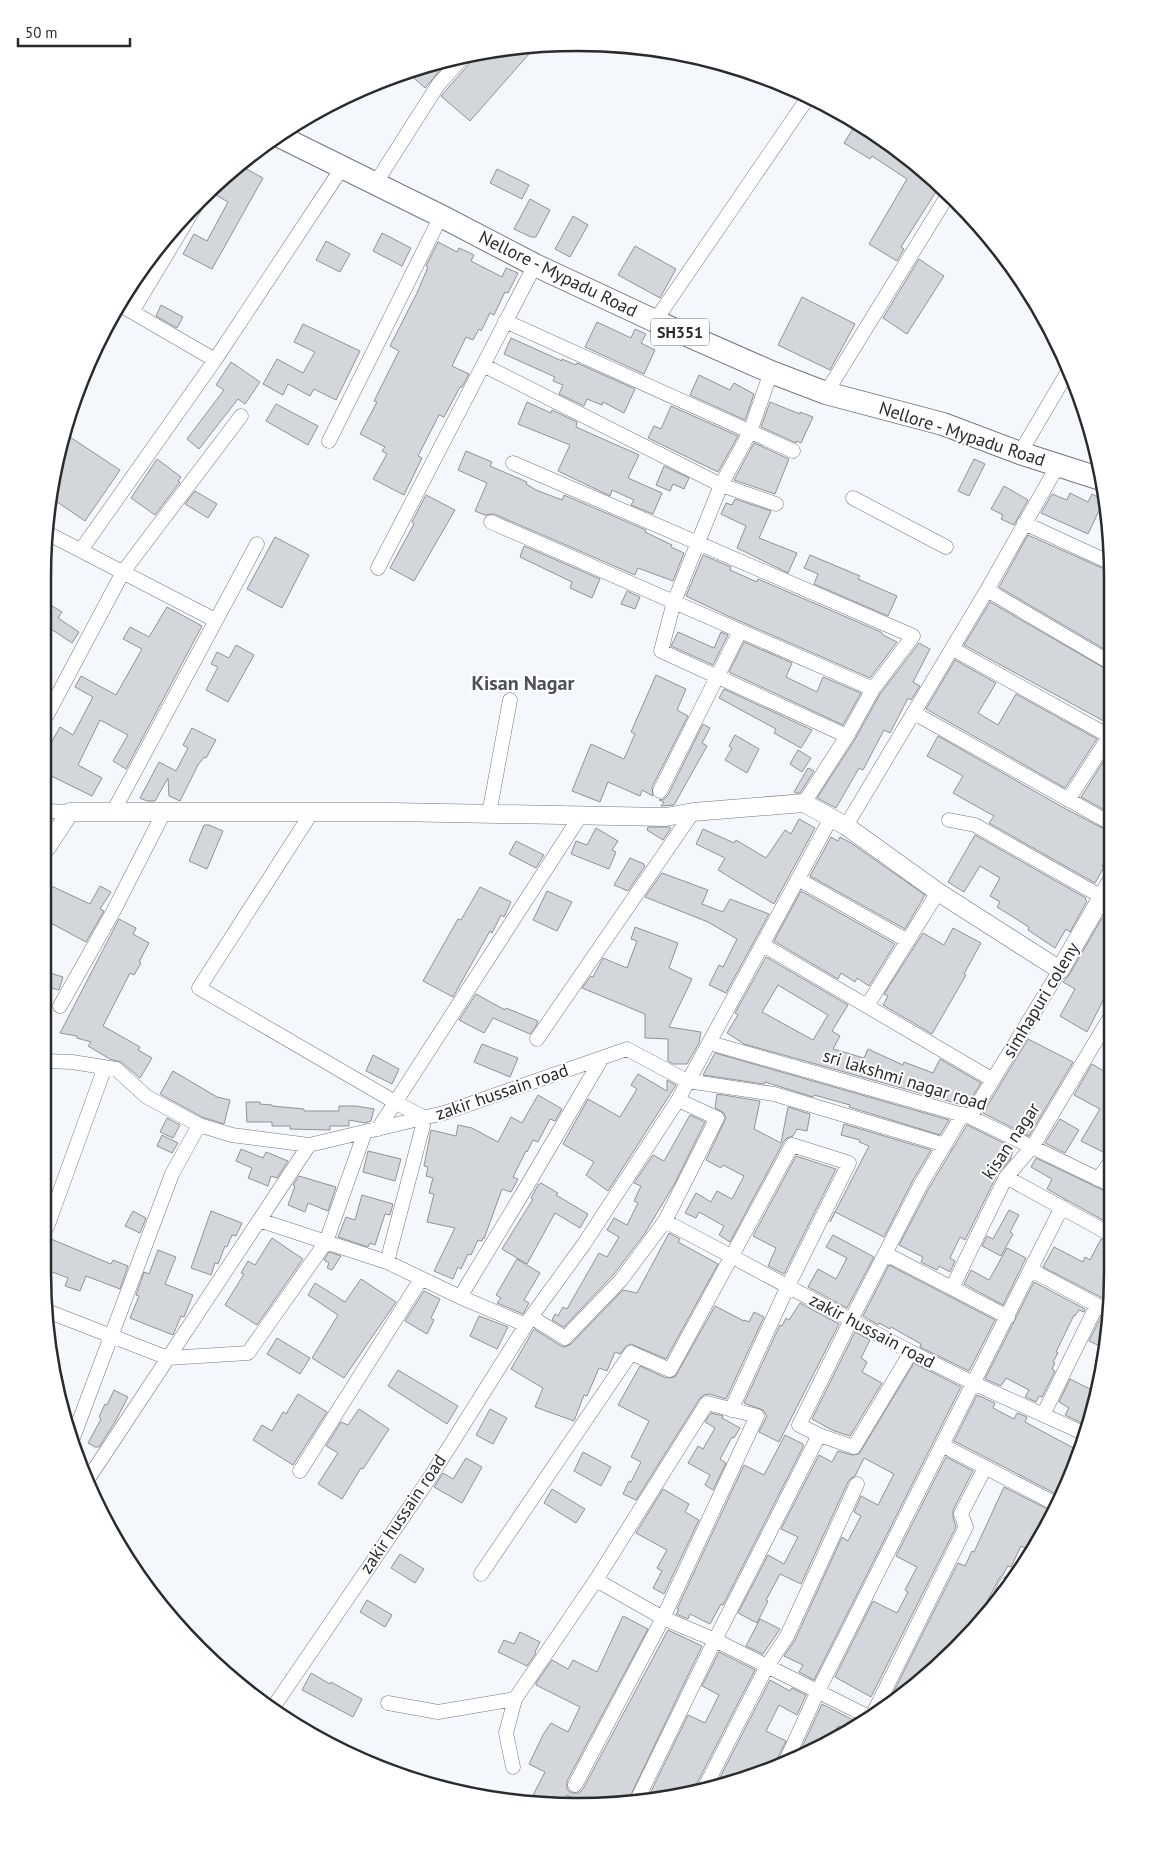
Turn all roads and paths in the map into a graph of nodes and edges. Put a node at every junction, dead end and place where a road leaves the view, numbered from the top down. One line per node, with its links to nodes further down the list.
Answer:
1 (455, 66): 5 (street)
2 (804, 103): 12 (street)
3 (286, 139): 4 (main road, Nellore - Mypadu Road / SH351)
4 (342, 168): 5 (main road, Nellore - Mypadu Road / SH351); 13 (street)
5 (375, 184): 7 (main road, Nellore - Mypadu Road / SH351)
6 (945, 200): 17 (street)
7 (441, 216): 9 (main road, Nellore - Mypadu Road / SH351); 20 (street)
8 (168, 248): 10 (street)
9 (535, 265): 11 (street); 12 (main road, Nellore - Mypadu Road / SH351)
10 (127, 309): 13 (street)
11 (505, 321): 14 (street); 19 (street)
12 (655, 321): 15 (main road, Nellore - Mypadu Road / SH351)
13 (215, 360): 35 (street)
14 (483, 364): 26 (street); 37 (street)
15 (770, 372): 17 (main road, Nellore - Mypadu Road / SH351); 19 (street)
16 (1064, 377): 22 (street)
17 (826, 393): 22 (main road, Nellore - Mypadu Road / SH351)
18 (241, 416): 38 (street)
19 (750, 432): 21 (street); 26 (street)
20 (329, 441)
21 (794, 451)
22 (1020, 454): 24 (main road, Nellore - Mypadu Road / SH351)
23 (513, 463): 32 (street)
24 (1058, 465): 25 (main road, Nellore - Mypadu Road / SH351); 30 (street, zakir hussain road)
25 (1094, 477)
26 (721, 485): 28 (street); 32 (street)
27 (853, 498): 34 (street)
28 (776, 504)
29 (491, 522): 40 (street)
30 (1024, 523): 36 (street); 39 (street, zakir hussain road)
31 (53, 536): 35 (street)
32 (698, 543): 40 (street); 46 (street)
33 (256, 544): 41 (street)
34 (946, 547)
35 (82, 550): 38 (street)
36 (1103, 560)
37 (378, 568)
38 (123, 572): 41 (street); 48 (street)
39 (987, 590): 43 (street, zakir hussain road); 44 (street)
40 (674, 602): 42 (street); 45 (street)
41 (215, 620): 58 (street)
42 (740, 631): 45 (street); 46 (street)
43 (953, 649): 49 (street, zakir hussain road); 50 (street)
44 (1104, 659)
45 (718, 676): 51 (street); 53 (street)
46 (873, 689): 51 (street)
47 (510, 700): 62 (street)
48 (51, 707)
49 (914, 713): 54 (street); 66 (street, zakir hussain road)
50 (1104, 732)
51 (848, 736): 55 (street)
52 (1104, 744): 54 (street)
53 (660, 791)
54 (1068, 800): 65 (street)
55 (804, 803): 61 (street); 66 (street)
56 (51, 812): 57 (street)
57 (70, 812): 58 (street); 67 (street)
58 (113, 812): 59 (street)
59 (164, 812): 60 (street); 75 (street)
60 (312, 812): 62 (street); 86 (street)
61 (693, 812): 63 (street); 78 (street)
62 (490, 814): 63 (street)
63 (581, 815): 86 (street)
64 (949, 820): 69 (street)
65 (1104, 820)
66 (838, 822): 68 (street, zakir hussain road); 70 (street)
67 (51, 841)
68 (798, 879): 72 (street); 73 (street, zakir hussain road)
69 (1104, 889)
70 (938, 892): 72 (street); 74 (street)
71 (1104, 893): 74 (street, simhapuri coleny)
72 (908, 941): 76 (street)
73 (762, 945): 76 (street); 79 (street, zakir hussain road)
74 (1060, 970): 83 (street, simhapuri coleny)
75 (60, 1006)
76 (867, 1006): 83 (street)
77 (1104, 1027): 93 (street, kisan nagar)
78 (537, 1039)
79 (710, 1043): 84 (street, zakir hussain road); 87 (street, sri lakshmi nagar road)
80 (602, 1058): 84 (street, zakir hussain road); 88 (street, zakir hussain road); 109 (street)
81 (51, 1061): 82 (street, zakir hussain road)
82 (105, 1067): 89 (street, zakir hussain road); 97 (street)
83 (993, 1080): 87 (street, simhapuri coleny)
84 (687, 1081): 85 (street, zakir hussain road); 92 (street)
85 (678, 1100): 99 (street); 114 (street, zakir hussain road)
86 (395, 1102): 88 (street); 90 (street)
87 (967, 1116): 92 (street, simhapuri coleny); 93 (street, sri lakshmi nagar road)
88 (425, 1118): 90 (street, zakir hussain road); 104 (street)
89 (198, 1125): 91 (street, zakir hussain road); 115 (street)
90 (371, 1130): 91 (street, zakir hussain road); 101 (street)
91 (309, 1145): 98 (street)
92 (945, 1145): 102 (street, simhapuri coleny)
93 (1033, 1146): 94 (street, kisan nagar); 95 (street, sri lakshmi nagar road)
94 (1006, 1177): 96 (street); 108 (street, kisan nagar)
95 (1103, 1182)
96 (1062, 1207): 100 (street); 105 (street)
97 (51, 1216)
98 (259, 1220): 101 (street); 117 (street)
99 (665, 1220): 103 (street, zakir hussain road); 114 (street)
100 (1104, 1231)
101 (326, 1242): 104 (street); 117 (street)
102 (886, 1254): 108 (street); 113 (street, simhapuri coleny)
103 (732, 1257): 107 (street, zakir hussain road); 107 (street); 130 (street)
104 (386, 1262): 106 (street)
105 (1031, 1270): 110 (street); 112 (street)
106 (422, 1279): 109 (street); 126 (street)
107 (788, 1286): 113 (street, zakir hussain road); 119 (street)
108 (952, 1288): 112 (street)
109 (460, 1297): 114 (street)
110 (1103, 1308): 120 (street)
111 (53, 1313): 115 (street)
112 (1008, 1317): 118 (street)
113 (851, 1320): 116 (street, zakir hussain road); 123 (street, simhapuri coleny)
114 (529, 1321): 137 (street, zakir hussain road)
115 (110, 1335): 117 (street); 121 (street)
116 (911, 1352): 118 (street, zakir hussain road); 123 (street)
117 (168, 1358): 127 (street)
118 (973, 1383): 120 (street, zakir hussain road); 124 (street)
119 (731, 1410): 131 (street); 132 (street)
120 (1043, 1415): 122 (street, zakir hussain road)
121 (76, 1430)
122 (1079, 1431)
123 (819, 1434): 133 (street)
124 (942, 1445): 125 (street); 135 (street)
125 (985, 1468): 129 (street); 139 (street)
126 (300, 1471)
127 (91, 1474)
128 (857, 1484): 134 (street)
129 (1050, 1501)
130 (481, 1574)
131 (596, 1580): 132 (street); 136 (street)
132 (664, 1618): 133 (street); 144 (street)
133 (715, 1640): 134 (street); 145 (street)
134 (767, 1666): 135 (street); 143 (street)
135 (818, 1691): 140 (street); 141 (street)
136 (515, 1699): 138 (street); 142 (street)
137 (276, 1703)
138 (388, 1703)
139 (878, 1703)
140 (862, 1714)
141 (790, 1753)
142 (513, 1767)
143 (708, 1781)
144 (575, 1785)
145 (640, 1794)

